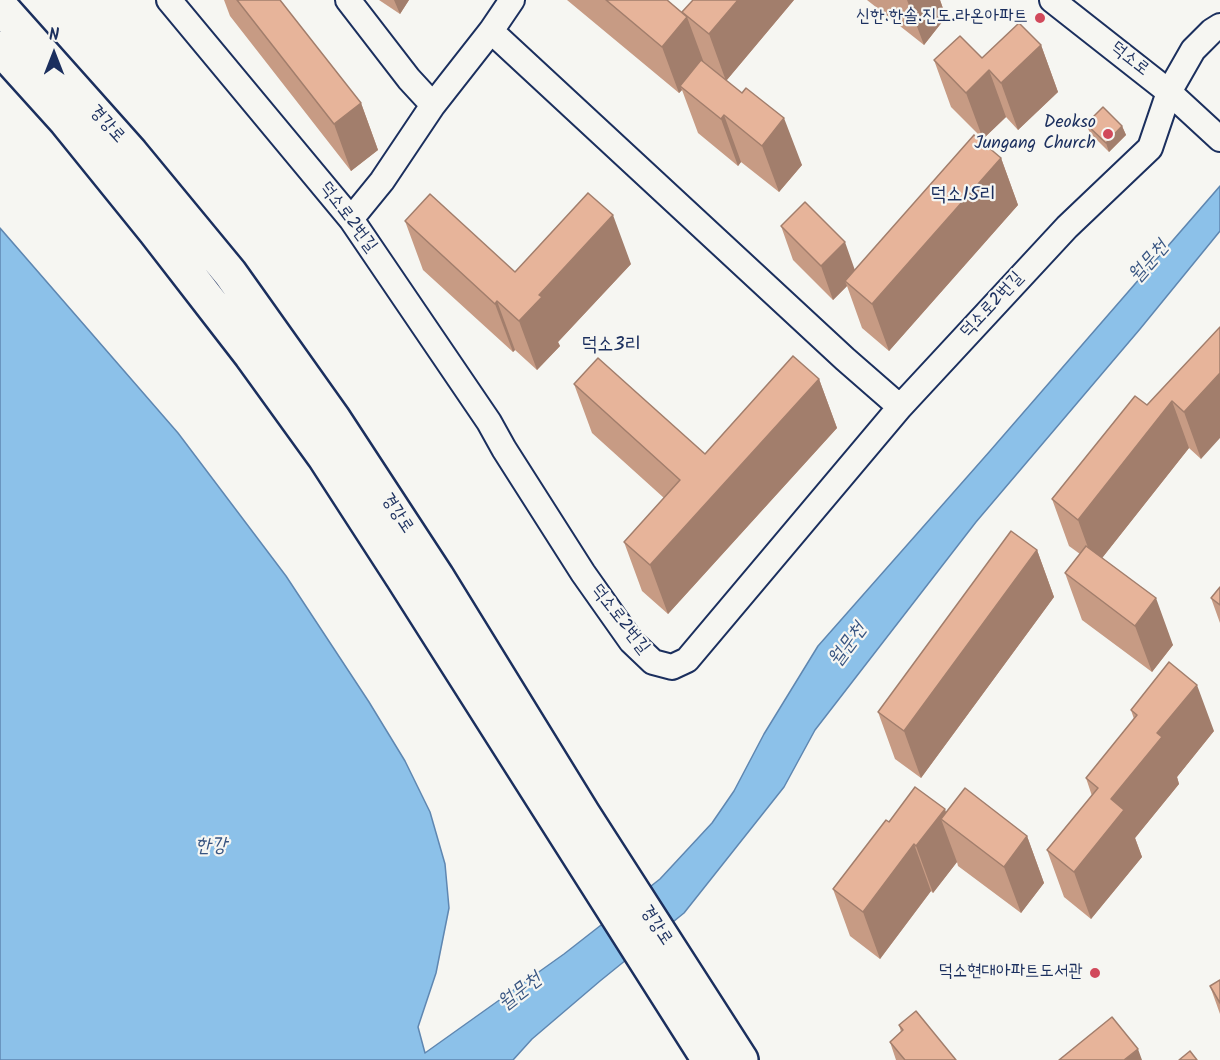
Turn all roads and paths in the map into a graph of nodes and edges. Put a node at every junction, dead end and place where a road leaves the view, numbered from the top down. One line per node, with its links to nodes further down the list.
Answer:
1 (169, 0): 12 (street, 덕소로2번길)
2 (348, 0): 10 (street)
3 (512, 0): 7 (street)
4 (1053, 0): 9 (street, 덕소로)
5 (0, 6): 15 (main road, 경강로)
6 (1220, 26): 9 (street, 덕소로2번길)
7 (491, 31): 10 (street); 13 (street)
8 (0, 48): 14 (main road, 경강로)
9 (1169, 92): 11 (street, 덕소로); 13 (street, 덕소로2번길)
10 (433, 105): 12 (street)
11 (1211, 132)
12 (351, 219): 13 (street, 덕소로2번길)
13 (900, 406)
14 (709, 1060)
15 (741, 1060)

